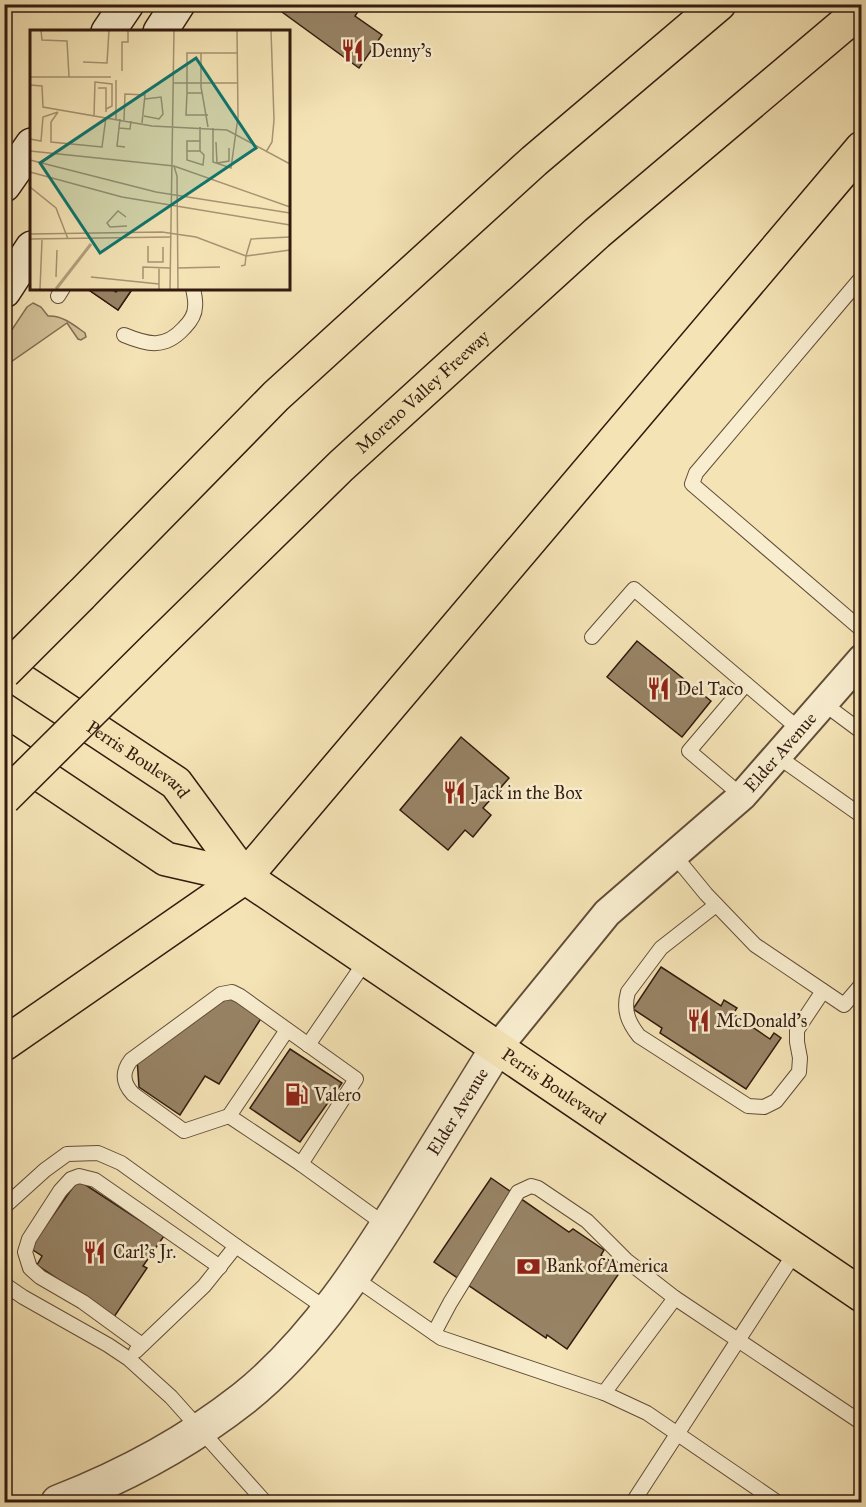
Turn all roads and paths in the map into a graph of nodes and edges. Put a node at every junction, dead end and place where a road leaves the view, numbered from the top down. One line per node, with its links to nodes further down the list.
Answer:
1 (127, 4): 5 (street)
2 (178, 4): 6 (street)
3 (719, 4): 16 (main road, bridge)
4 (861, 9): 24 (main road, Moreno Valley Freeway, bridge)
5 (109, 30)
6 (161, 30)
7 (861, 148): 27 (main road)
8 (30, 251): 11 (street)
9 (861, 277): 13 (lane)
10 (193, 290): 12 (lane)
11 (4, 291)
12 (124, 335)
13 (861, 630)
14 (592, 637): 17 (lane)
15 (861, 659): 18 (street, Elder Avenue)
16 (4, 670): 27 (main road, Perris Boulevard)
17 (746, 684): 19 (lane); 23 (lane)
18 (823, 703): 19 (street, Elder Avenue); 20 (lane)
19 (800, 729): 22 (street, Elder Avenue)
20 (861, 732)
21 (4, 750): 27 (main road, Perris Boulevard)
22 (777, 756): 23 (street, Elder Avenue); 25 (lane)
23 (742, 796): 26 (street, Elder Avenue)
24 (4, 798)
25 (861, 816)
26 (674, 855): 28 (lane); 35 (street, Elder Avenue)
27 (245, 877): 29 (main road, Perris Boulevard); 33 (main road)
28 (716, 905): 31 (lane); 31 (lane)
29 (367, 959): 34 (lane); 35 (main road, Perris Boulevard)
30 (861, 984): 31 (lane)
31 (823, 991)
32 (287, 1030): 34 (lane); 36 (lane); 36 (lane)
33 (4, 1044)
34 (308, 1045): 37 (lane)
35 (497, 1048): 39 (street, Elder Avenue); 41 (main road, Perris Boulevard)
36 (229, 1116): 37 (lane)
37 (301, 1164): 39 (lane)
38 (4, 1207): 40 (lane)
39 (387, 1226): 43 (street, Elder Avenue)
40 (236, 1246): 42 (lane); 47 (lane)
41 (796, 1251): 45 (main road, Perris Boulevard); 49 (lane)
42 (220, 1267): 50 (lane); 50 (lane)
43 (353, 1277): 47 (street, Elder Avenue); 48 (lane)
44 (4, 1284): 51 (lane)
45 (859, 1289)
46 (675, 1298): 48 (lane); 49 (lane); 52 (lane)
47 (328, 1310): 54 (street, Elder Avenue)
48 (434, 1333): 52 (lane)
49 (739, 1341): 53 (lane); 55 (lane)
50 (142, 1345): 51 (lane)
51 (129, 1359): 54 (lane)
52 (604, 1393): 55 (lane)
53 (861, 1423)
54 (200, 1430): 56 (street, Elder Avenue); 57 (lane)
55 (678, 1435): 58 (lane); 59 (lane)
56 (58, 1503)
57 (265, 1503)
58 (633, 1503)
59 (777, 1503)

